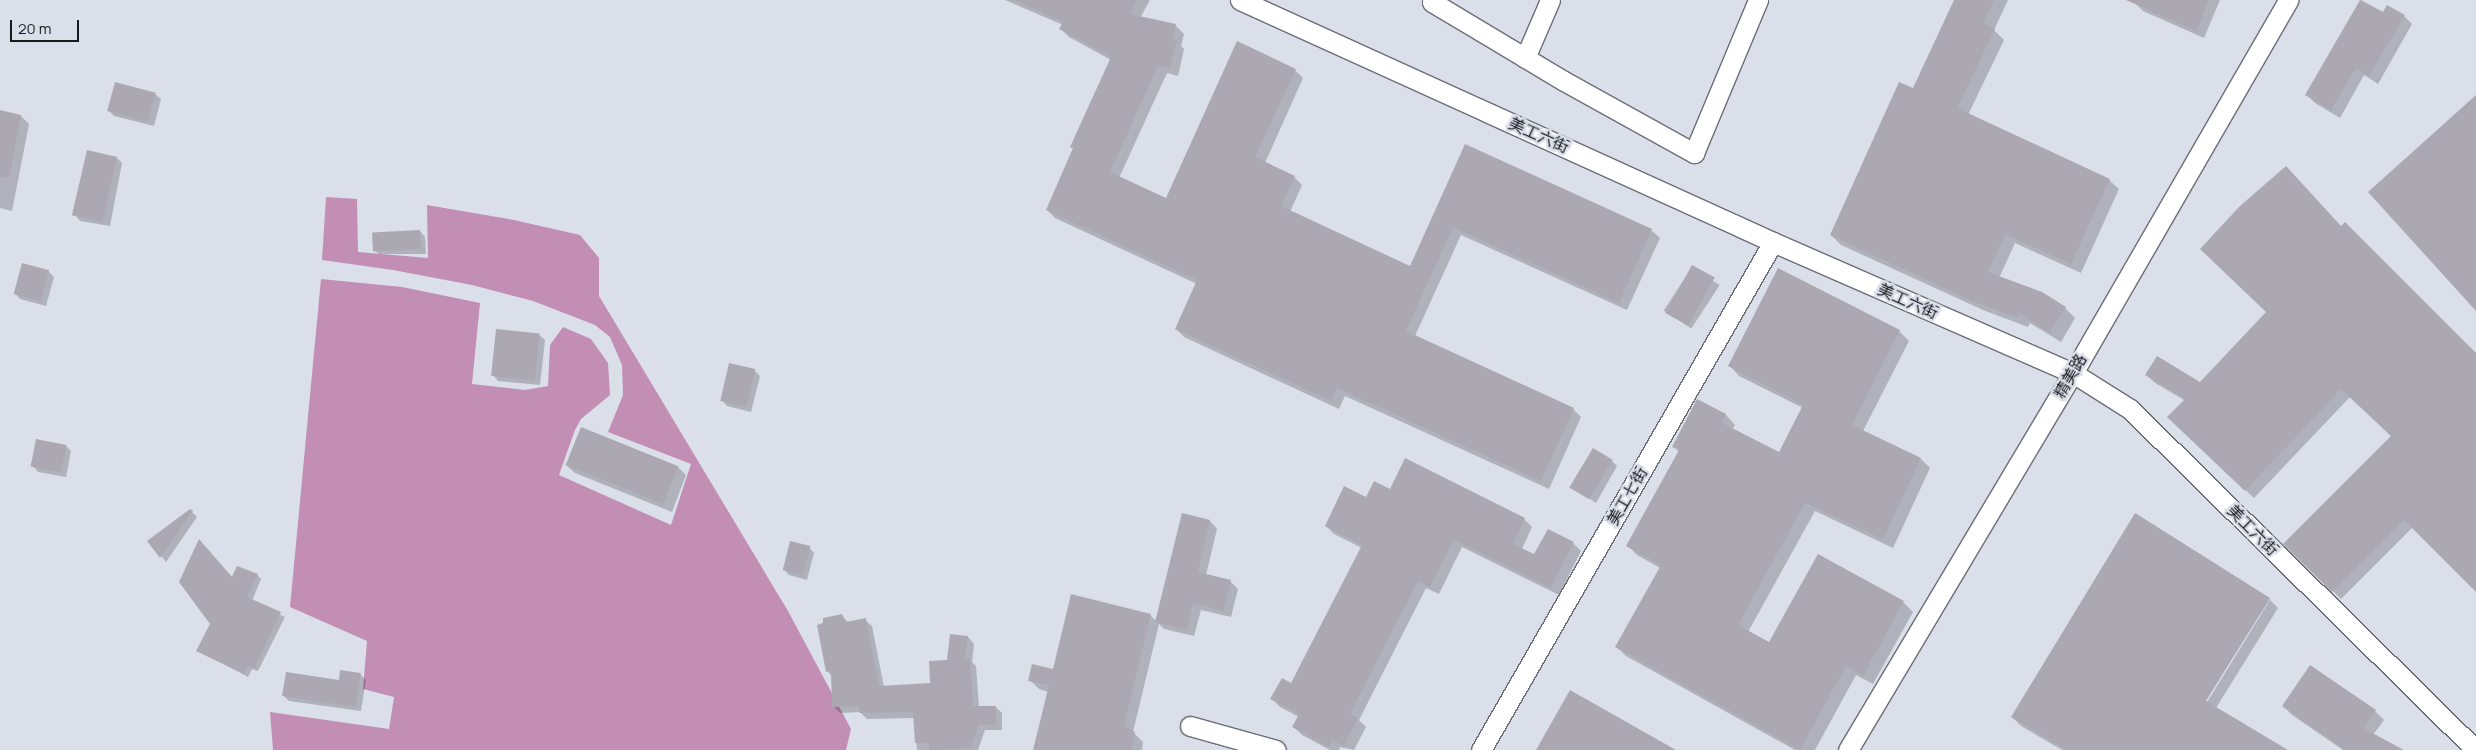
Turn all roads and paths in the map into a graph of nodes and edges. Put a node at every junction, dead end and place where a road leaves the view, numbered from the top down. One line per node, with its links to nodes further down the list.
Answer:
1 (1433, 0): 6 (street)
2 (1550, 0): 6 (street)
3 (1758, 0): 6 (street)
4 (1250, 2): 7 (street, 美工六街)
5 (2282, 5): 8 (street, 精美路)
6 (1525, 58)
7 (1773, 242): 8 (street, 美工六街); 11 (street, 美工七街)
8 (2073, 372): 12 (street, 精美路); 13 (street, 美工六街)
9 (1190, 726): 10 (street)
10 (1276, 750)
11 (1481, 750)
12 (1848, 750)
13 (2476, 750)

